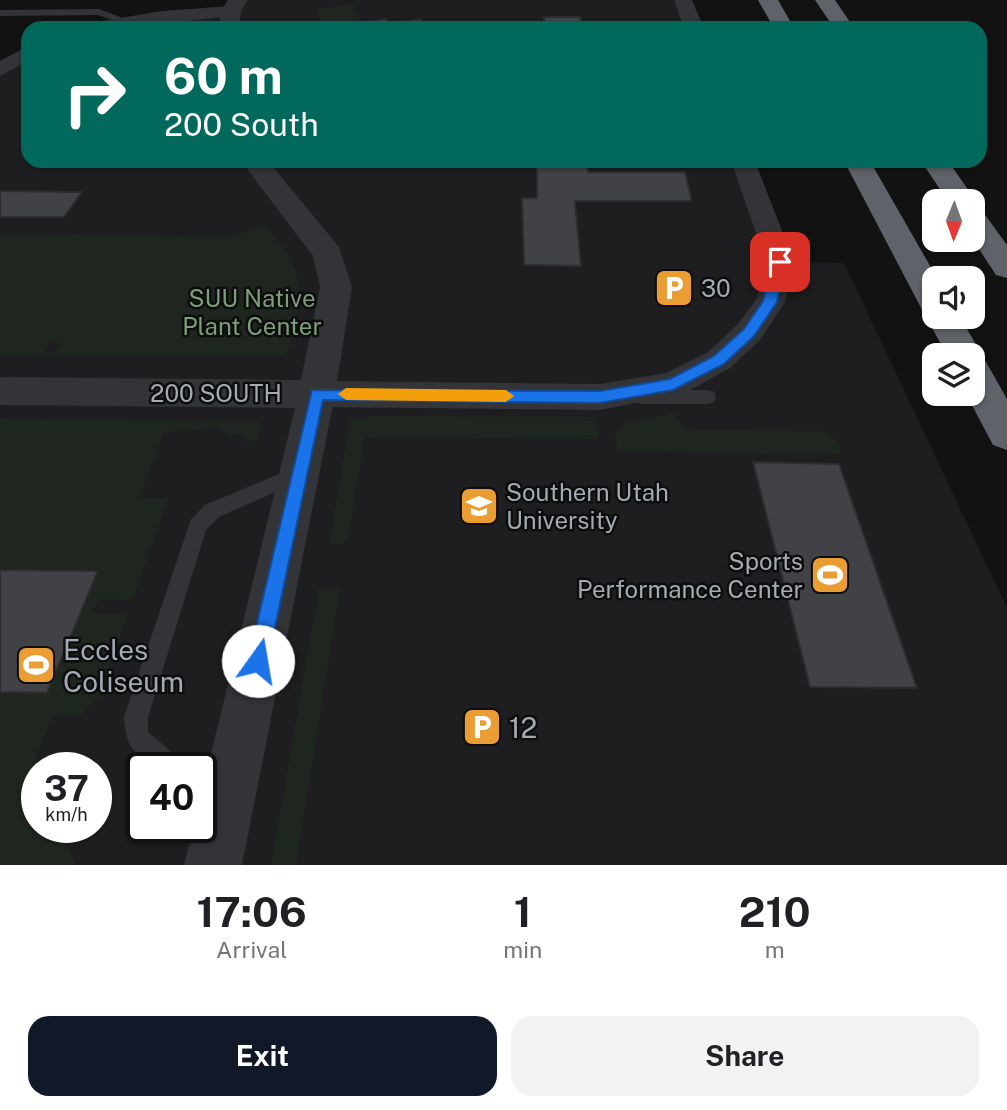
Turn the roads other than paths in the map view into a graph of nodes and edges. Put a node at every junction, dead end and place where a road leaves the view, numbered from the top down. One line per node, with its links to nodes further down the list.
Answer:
1 (683, 0): 8 (street)
2 (768, 0): 9 (highway)
3 (825, 0): 10 (highway)
4 (0, 13): 6 (lane)
5 (232, 16): 7 (street)
6 (125, 21)
7 (145, 21)
8 (691, 21)
9 (780, 21)
10 (839, 21)
11 (21, 56): 12 (street)
12 (0, 70)
13 (260, 168): 22 (street)
14 (746, 168): 24 (street, 200 SOUTH)
15 (861, 168): 20 (highway)
16 (939, 168): 17 (highway)
17 (954, 189)
18 (985, 236): 19 (highway)
19 (1007, 268)
20 (922, 280)
21 (0, 391): 22 (street, 200 SOUTH)
22 (317, 394): 24 (street, 200 SOUTH); 27 (street)
23 (985, 394): 26 (highway)
24 (600, 397): 25 (lane)
25 (708, 397)
26 (1007, 434)
27 (299, 474): 28 (lane); 29 (street)
28 (153, 752)
29 (217, 785)
30 (213, 843): 31 (street)
31 (213, 865)

